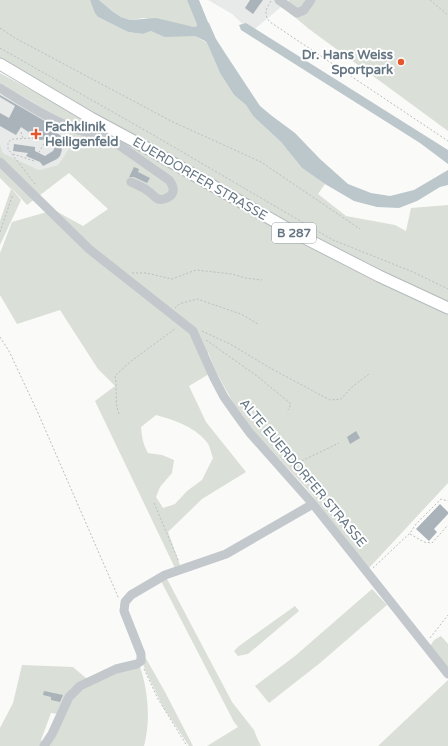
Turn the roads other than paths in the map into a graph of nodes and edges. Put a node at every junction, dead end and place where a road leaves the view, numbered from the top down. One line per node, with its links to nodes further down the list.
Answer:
1 (279, 0): 2 (street)
2 (311, 0)
3 (0, 64): 5 (main road, EUERDORFER STRASSE / B 287)
4 (0, 88): 5 (street)
5 (102, 128): 7 (street); 8 (main road, EUERDORFER STRASSE / B 287)
6 (0, 162): 9 (street, ALTE EUERDORFER STRASSE)
7 (131, 182)
8 (448, 308)
9 (313, 504): 10 (street, ALTE EUERDORFER STRASSE); 11 (street)
10 (448, 674)
11 (44, 746)

